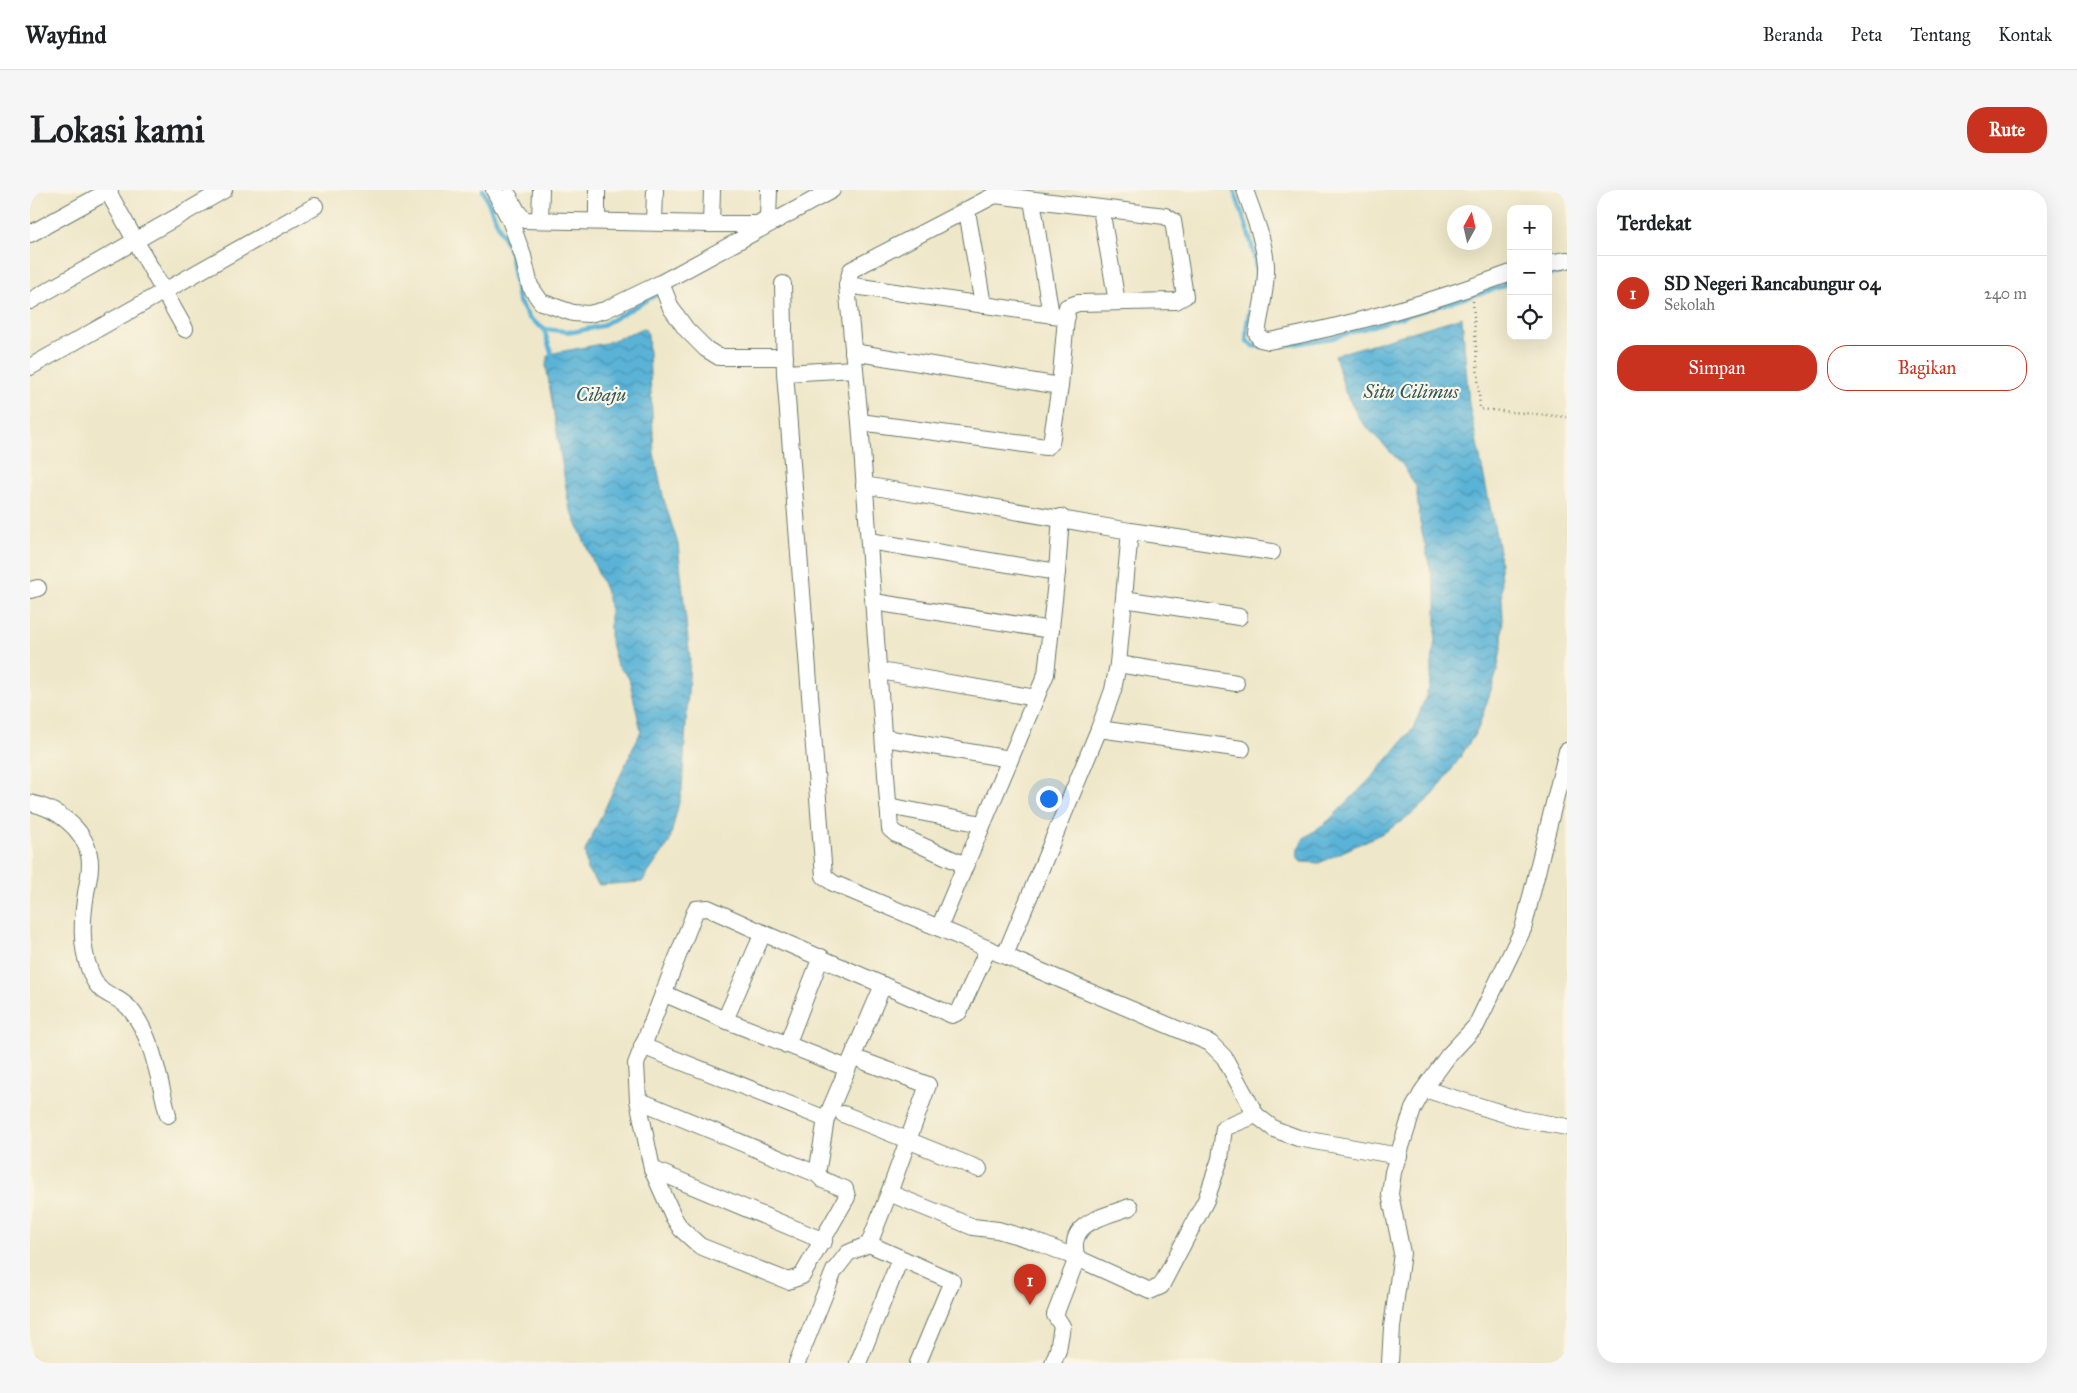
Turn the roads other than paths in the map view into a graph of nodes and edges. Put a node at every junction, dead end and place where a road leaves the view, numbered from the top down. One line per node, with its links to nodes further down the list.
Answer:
1 (108, 190): 22 (street); 23 (street)
2 (224, 190): 23 (street)
3 (494, 190): 27 (street)
4 (506, 190): 18 (street)
5 (541, 190): 18 (street)
6 (597, 190): 19 (street)
7 (655, 190): 20 (street)
8 (712, 190): 21 (street)
9 (769, 190): 17 (street)
10 (812, 190): 17 (street)
11 (832, 190): 27 (street)
12 (1245, 190): 26 (street)
13 (1032, 200): 15 (street); 16 (street); 34 (street)
14 (315, 206): 30 (street)
15 (1101, 209): 32 (street); 32 (street)
16 (967, 211): 29 (street); 33 (street)
17 (768, 218): 21 (street)
18 (540, 220): 19 (street)
19 (596, 220): 20 (street)
20 (654, 222): 21 (street)
21 (711, 224)
22 (30, 234)
23 (135, 240): 30 (street); 31 (street)
24 (1567, 260): 25 (street)
25 (1552, 262)
26 (1507, 274)
27 (661, 283): 37 (street)
28 (783, 284): 37 (street)
29 (847, 285): 33 (street); 36 (street)
30 (164, 291): 35 (street); 38 (street)
31 (30, 301)
32 (1118, 302): 34 (street)
33 (983, 305): 34 (street)
34 (1059, 316): 40 (street)
35 (185, 329)
36 (853, 352): 39 (street); 40 (street)
37 (785, 365): 39 (street); 65 (street)
38 (30, 367)
39 (855, 368): 41 (street)
40 (1060, 386): 41 (street)
41 (860, 422): 42 (street)
42 (864, 485): 43 (street); 45 (street)
43 (1061, 518): 44 (street); 47 (street)
44 (1130, 531): 46 (street); 48 (street)
45 (869, 541): 47 (street); 49 (street)
46 (1272, 552)
47 (1057, 572): 51 (street)
48 (1124, 599): 50 (street); 52 (street)
49 (874, 602): 51 (street); 53 (street)
50 (1239, 617)
51 (1051, 630): 55 (street)
52 (1118, 664): 54 (street); 56 (street)
53 (880, 671): 55 (street); 57 (street)
54 (1236, 683)
55 (1036, 698): 60 (street)
56 (1099, 729): 58 (street); 68 (street)
57 (885, 738): 60 (street); 62 (street)
58 (1242, 749)
59 (1567, 751): 77 (street)
60 (1010, 759): 63 (street)
61 (30, 804): 80 (street)
62 (888, 806): 63 (street); 64 (street)
63 (982, 824): 64 (street)
64 (965, 865): 65 (street)
65 (939, 928): 67 (street)
66 (763, 934): 69 (street); 71 (street); 72 (street)
67 (988, 948): 68 (street); 70 (street)
68 (1004, 955): 81 (street)
69 (821, 957): 70 (street); 73 (street)
70 (883, 985): 76 (street)
71 (663, 993): 72 (street); 74 (street)
72 (725, 1020): 73 (street)
73 (787, 1045): 76 (street)
74 (642, 1046): 78 (street); 82 (street)
75 (863, 1061): 84 (street)
76 (847, 1068): 82 (street)
77 (1424, 1089): 83 (street); 85 (street)
78 (638, 1100): 86 (street); 88 (street)
79 (843, 1114): 84 (street)
80 (168, 1115)
81 (1256, 1115): 85 (street); 93 (street)
82 (826, 1119): 88 (street)
83 (1567, 1127)
84 (908, 1139): 87 (street); 89 (street)
85 (1399, 1156): 99 (street)
86 (652, 1169): 91 (street); 91 (street)
87 (979, 1169)
88 (817, 1174): 91 (street)
89 (890, 1194): 92 (street); 93 (street)
90 (1130, 1207): 93 (street)
91 (824, 1240)
92 (868, 1244): 94 (street); 95 (street)
93 (1077, 1258): 98 (street)
94 (900, 1259): 96 (street); 97 (street)
95 (797, 1363)
96 (858, 1363)
97 (918, 1363)
98 (1053, 1363)
99 (1390, 1363)

